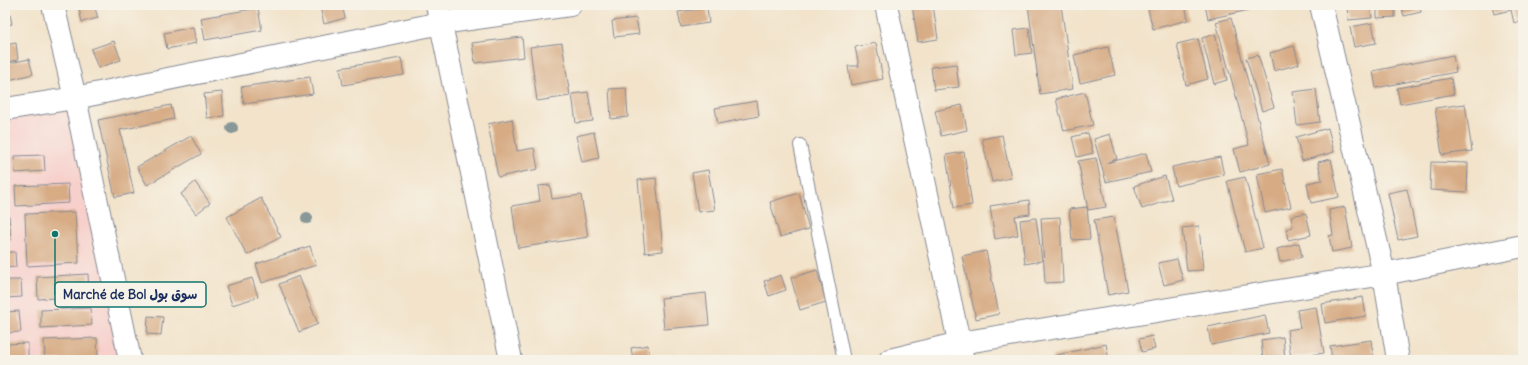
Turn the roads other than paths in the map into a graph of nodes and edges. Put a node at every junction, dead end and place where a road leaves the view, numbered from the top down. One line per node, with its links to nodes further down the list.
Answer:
1 (53, 5): 6 (street)
2 (570, 5): 5 (street)
3 (886, 5): 11 (street)
4 (1321, 5): 10 (street)
5 (439, 14): 6 (street); 13 (street)
6 (75, 98): 7 (street); 12 (street)
7 (5, 109)
8 (800, 145): 14 (lane)
9 (1523, 246): 10 (street)
10 (1384, 274): 11 (street); 16 (street)
11 (961, 352): 15 (street)
12 (130, 360)
13 (510, 360)
14 (844, 360)
15 (890, 360)
16 (1398, 360)

